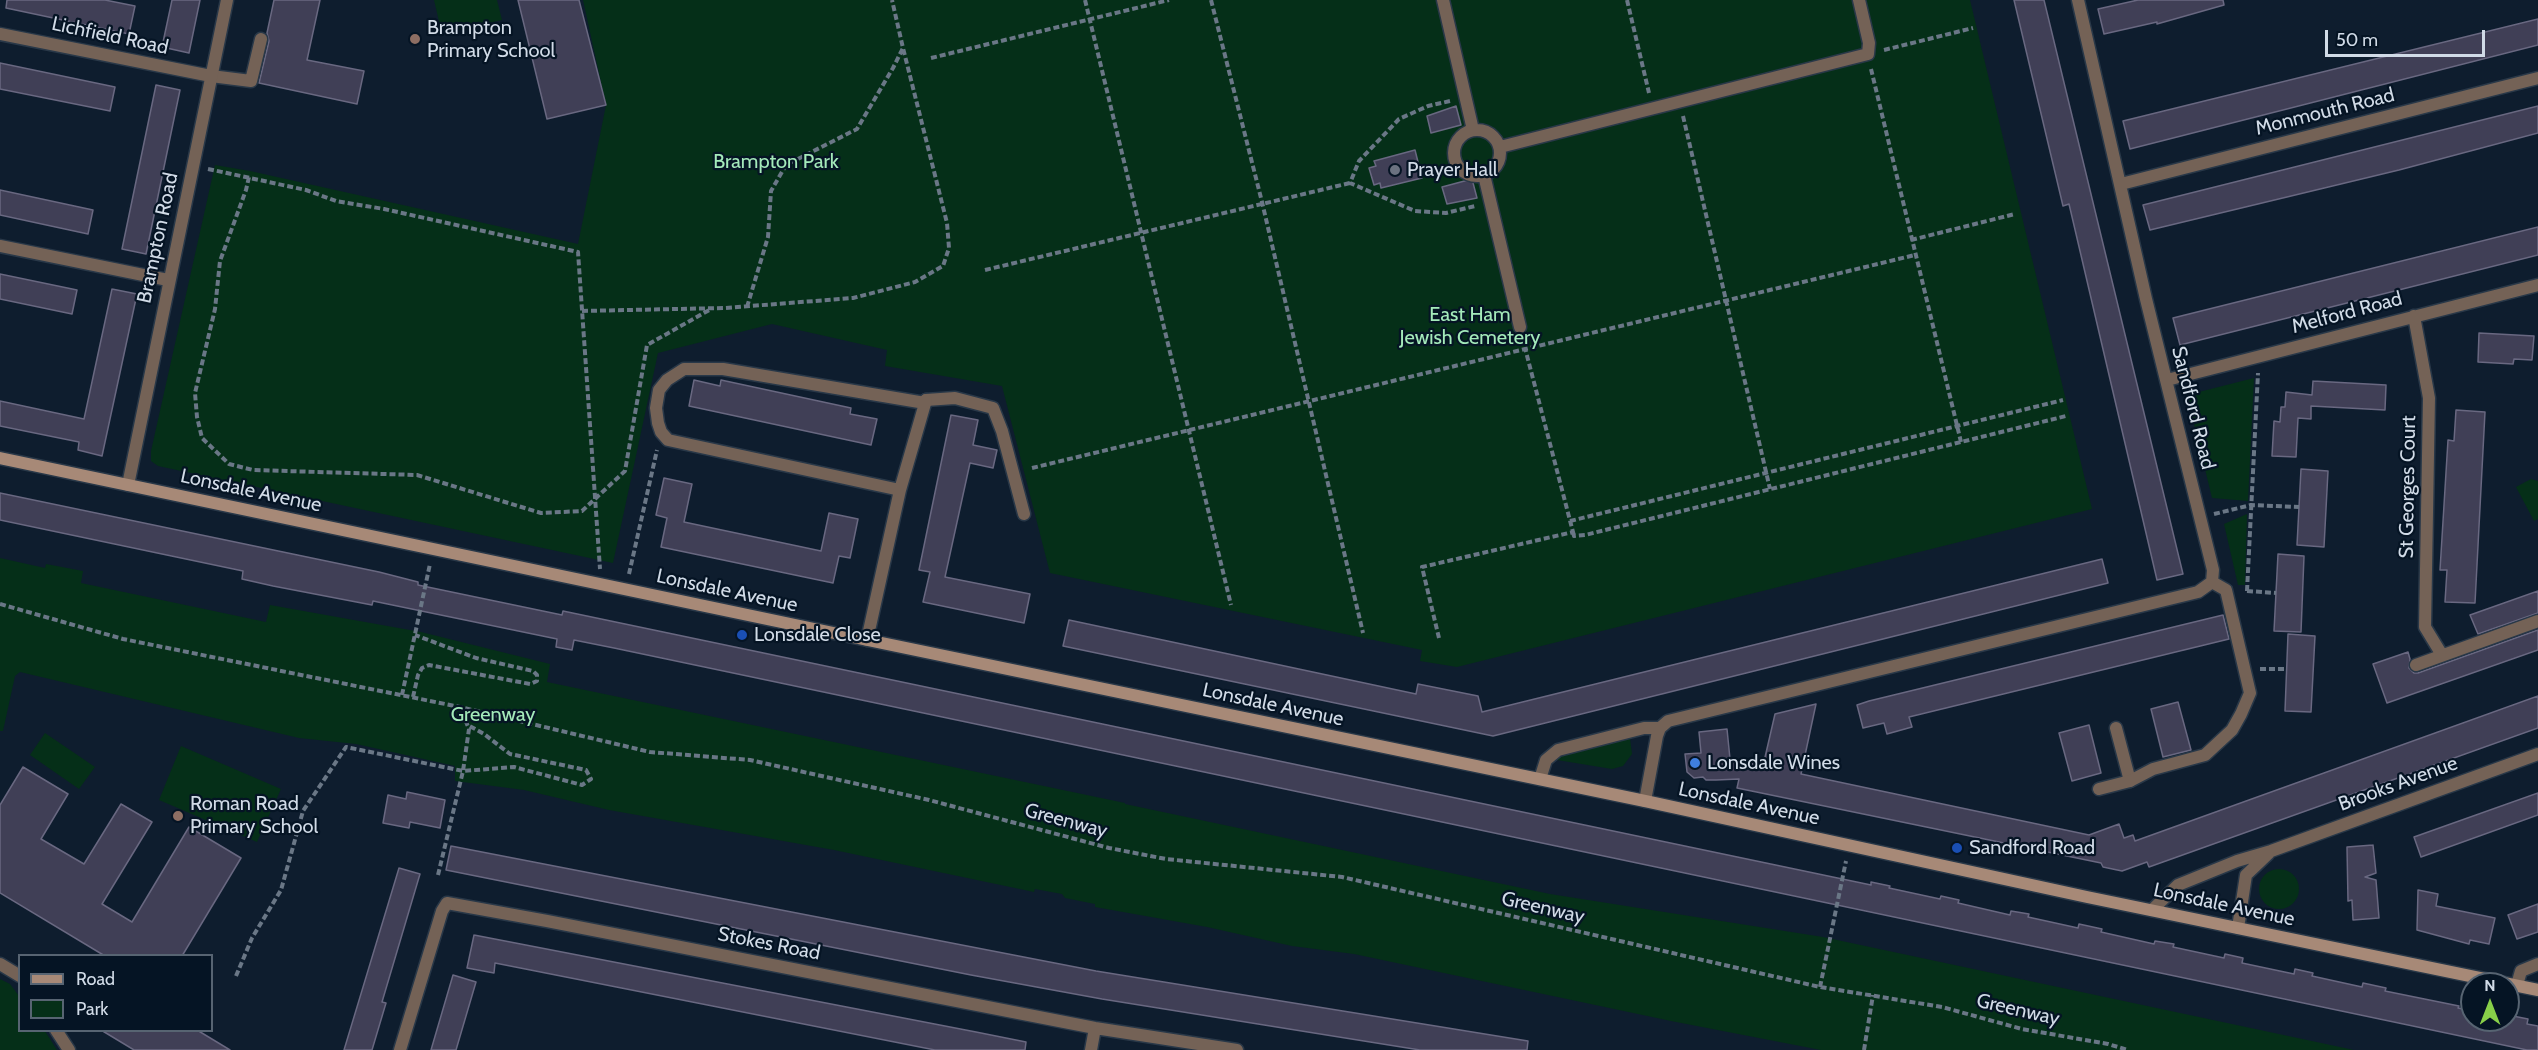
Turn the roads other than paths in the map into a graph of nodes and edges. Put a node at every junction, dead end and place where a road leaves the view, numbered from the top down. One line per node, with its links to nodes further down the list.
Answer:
1 (228, 0): 7 (street, Brampton Road)
2 (1443, 0): 9 (street)
3 (1859, 0): 10 (street)
4 (2078, 0): 12 (street, Sandford Road)
5 (0, 34): 7 (street, Lichfield Road)
6 (261, 39): 7 (street, Lichfield Road)
7 (211, 76): 14 (street, Brampton Road)
8 (2538, 78): 12 (street, Monmouth Road)
9 (1473, 130): 10 (street); 11 (street)
10 (1500, 147): 11 (street)
11 (1484, 175): 17 (street)
12 (2121, 184): 18 (street, Sandford Road)
13 (0, 246): 14 (street)
14 (168, 280): 21 (street, Brampton Road)
15 (2538, 285): 16 (street, Melford Road)
16 (2414, 316): 18 (street, Melford Road); 27 (street, St Georges Court)
17 (1520, 327)
18 (2167, 380): 24 (street, Sandford Road)
19 (925, 401): 22 (street); 22 (street); 23 (street)
20 (0, 458): 21 (street, Lonsdale Avenue)
21 (128, 485): 26 (street, Lonsdale Avenue)
22 (900, 490): 26 (street)
23 (1024, 514)
24 (2212, 582): 29 (street); 33 (street)
25 (2538, 621): 27 (street)
26 (867, 640): 32 (street, Lonsdale Avenue)
27 (2442, 655): 28 (street)
28 (2416, 664)
29 (1660, 728): 32 (street); 35 (street)
30 (2116, 728): 33 (street)
31 (2538, 754): 36 (street, Brooks Avenue)
32 (1540, 779): 35 (street, Lonsdale Avenue)
33 (2130, 781): 34 (street)
34 (2099, 789)
35 (1645, 801): 37 (street, Lonsdale Avenue)
36 (2271, 851): 37 (street, Brooks Avenue); 38 (street, Brooks Avenue)
37 (2152, 910): 38 (street, Lonsdale Avenue)
38 (2238, 928): 41 (street, Lonsdale Avenue)
39 (0, 964): 42 (street)
40 (2538, 964): 43 (street)
41 (2460, 973)
42 (18, 975)
43 (2520, 976)
44 (2520, 986): 45 (street, Lonsdale Avenue)
45 (2538, 990)
46 (1095, 1028): 49 (street, Stokes Road); 50 (street); 51 (street, Stokes Road)
47 (57, 1032): 48 (street)
48 (69, 1050)
49 (400, 1050)
50 (1091, 1050)
51 (1237, 1050)

